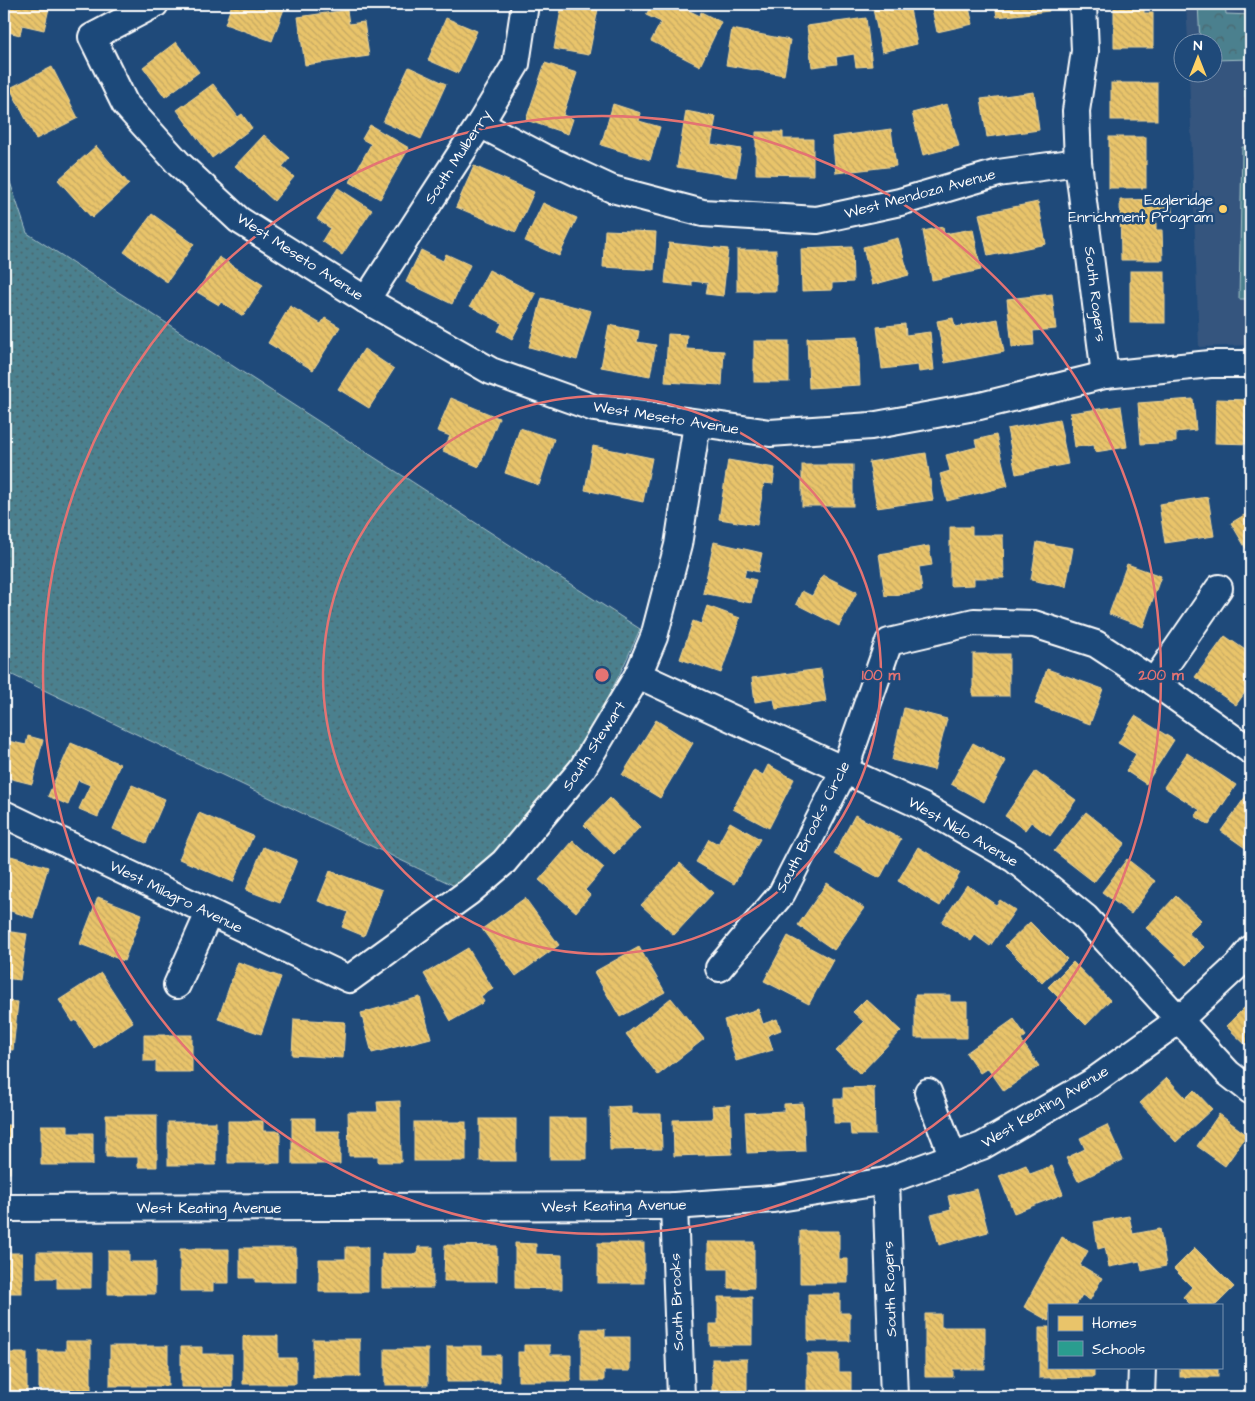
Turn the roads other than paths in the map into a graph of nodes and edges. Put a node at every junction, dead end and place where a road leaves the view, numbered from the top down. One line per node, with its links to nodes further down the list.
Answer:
1 (155, 4): 6 (street, West Meseto Avenue)
2 (525, 4): 4 (street, South Mulberry)
3 (1083, 4): 5 (street, South Rogers)
4 (480, 124): 5 (street, West Mendoza Avenue); 6 (street, South Mulberry)
5 (1078, 162): 8 (street, South Rogers)
6 (366, 300): 9 (street, West Meseto Avenue)
7 (1251, 364): 8 (street, West Meseto Avenue)
8 (1105, 375): 9 (street, West Meseto Avenue)
9 (697, 424): 11 (street, South Stewart)
10 (1219, 588): 12 (street)
11 (638, 675): 14 (street, West Nido Avenue); 19 (street, South Stewart)
12 (1154, 682): 13 (street); 14 (street, South Brooks Circle)
13 (1251, 751)
14 (844, 771): 18 (street, South Brooks Circle); 21 (street, West Nido Avenue)
15 (4, 814): 16 (street, West Milagro Avenue)
16 (209, 913): 19 (street, West Milagro Avenue); 20 (street)
17 (1251, 949): 21 (street, West Keating Avenue)
18 (719, 968)
19 (349, 979)
20 (177, 985)
21 (1179, 1020): 22 (street, West Nido Avenue); 24 (street, West Keating Avenue)
22 (1251, 1091)
23 (928, 1092): 24 (street)
24 (953, 1157): 25 (street, West Keating Avenue)
25 (886, 1182): 26 (street, West Keating Avenue); 30 (street, South Rogers)
26 (674, 1206): 27 (street, West Keating Avenue); 29 (street, South Brooks)
27 (4, 1208)
28 (1142, 1368): 31 (street)
29 (681, 1397)
30 (894, 1397)
31 (1142, 1397)

